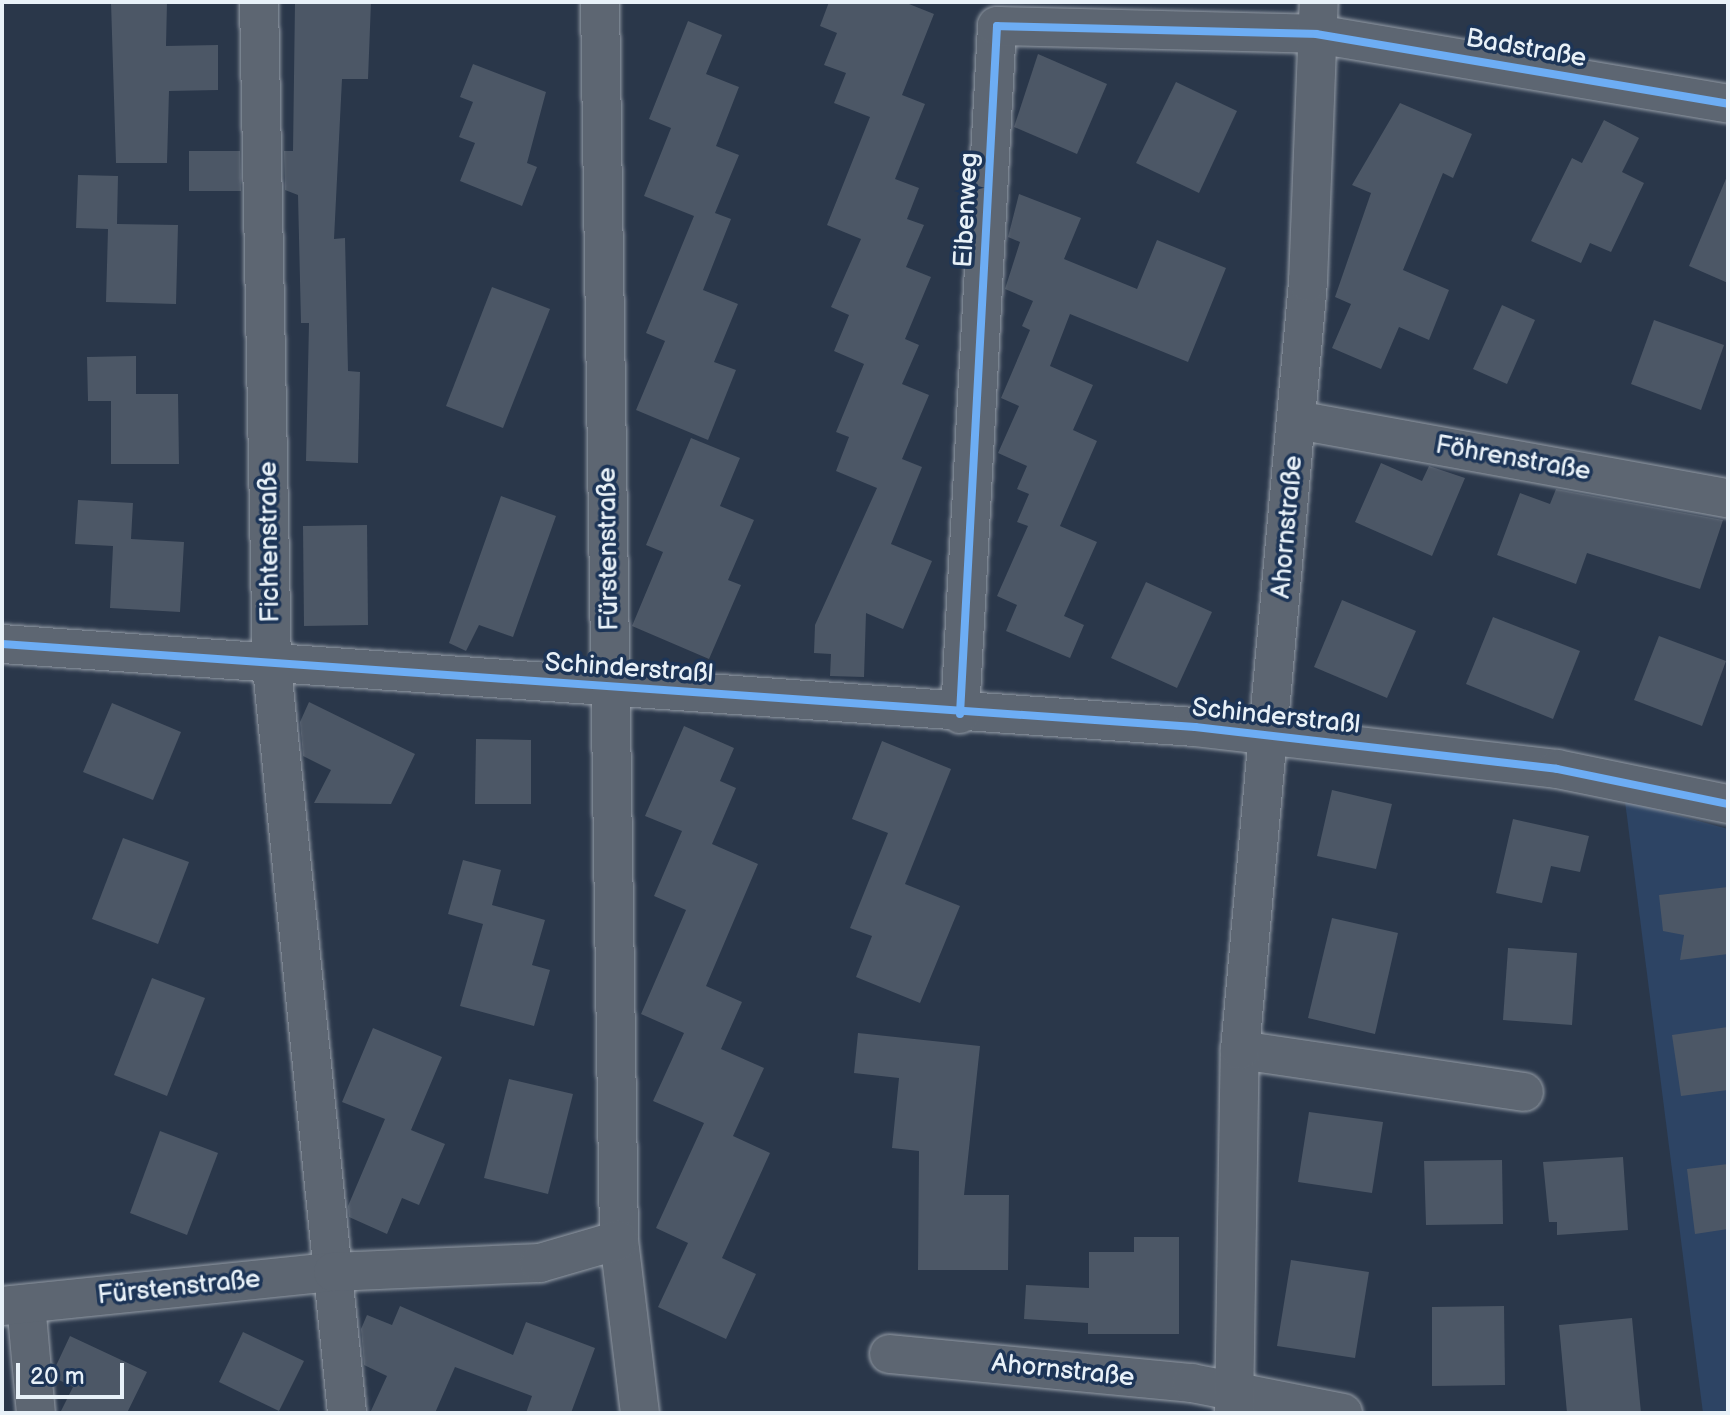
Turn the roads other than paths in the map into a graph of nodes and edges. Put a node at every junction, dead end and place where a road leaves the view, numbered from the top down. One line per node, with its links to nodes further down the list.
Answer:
1 (259, 2): 8 (street, Fichtenstraße)
2 (600, 2): 9 (street, Fürstenstraße)
3 (1318, 18): 4 (street, Badstraße); 5 (street, Ahornstraße); 10 (street, Eibenweg)
4 (1728, 104)
5 (1297, 420): 6 (street, Föhrenstraße); 11 (street, Ahornstraße)
6 (1728, 498)
7 (2, 644): 8 (street, Schinderstraßl)
8 (272, 668): 9 (street, Schinderstraßl); 16 (street, Fichtenstraße)
9 (611, 686): 10 (street, Schinderstraßl); 15 (street, Fürstenstraße)
10 (960, 714): 11 (street, Schinderstraßl)
11 (1270, 736): 12 (street, Schinderstraßl); 13 (street, Ahornstraße)
12 (1728, 804)
13 (1240, 1050): 14 (street); 19 (street, Ahornstraße)
14 (1524, 1092)
15 (619, 1240): 16 (street, Fürstenstraße); 22 (street, Fürstenstraße)
16 (333, 1272): 17 (street, Fürstenstraße); 21 (street)
17 (14, 1305): 20 (street, Fürstenstraße)
18 (889, 1354): 19 (street, Ahornstraße)
19 (1234, 1404): 23 (street, Ahornstraße)
20 (36, 1413)
21 (347, 1413)
22 (640, 1413)
23 (1343, 1413)

